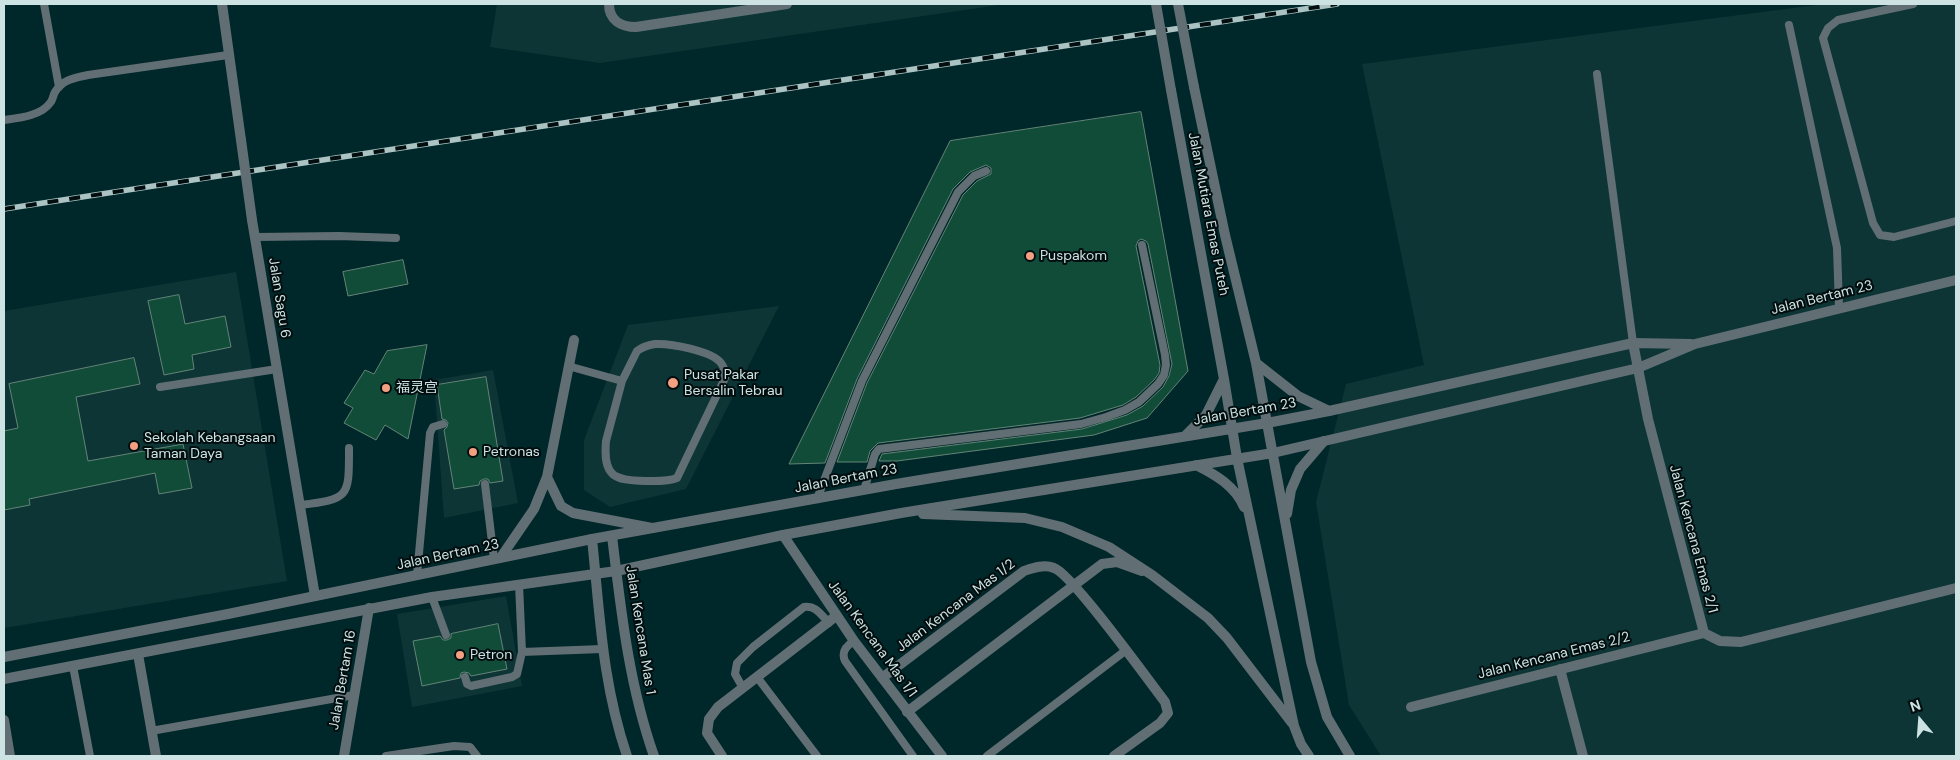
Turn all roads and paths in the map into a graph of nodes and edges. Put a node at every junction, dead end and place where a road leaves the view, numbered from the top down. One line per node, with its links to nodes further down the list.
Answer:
1 (44, 4): 11 (lane)
2 (222, 4): 9 (street, Jalan Sagu 6)
3 (609, 4): 4 (street)
4 (787, 4)
5 (1156, 4): 27 (street, Jalan Mutiara Emas Puteh, bridge)
6 (1178, 4): 23 (street, Jalan Mutiara Emas Puteh, bridge)
7 (1913, 4): 14 (lane)
8 (1789, 25): 19 (lane)
9 (228, 55): 11 (lane); 15 (street, Jalan Sagu 6, bridge)
10 (1597, 74): 21 (lane)
11 (59, 86): 12 (lane)
12 (4, 120)
13 (986, 171): 43 (lane)
14 (1956, 221)
15 (255, 238): 16 (lane); 26 (street, Jalan Sagu 6)
16 (396, 238)
17 (1142, 245): 42 (lane)
18 (1956, 280): 19 (street, Jalan Bertam 23)
19 (1840, 307): 22 (street, Jalan Bertam 23)
20 (574, 340): 24 (street)
21 (1633, 343): 22 (street, Jalan Bertam 23); 25 (street, Jalan Kencana Emas 2/1); 30 (street, Jalan Bertam 23)
22 (1694, 344): 25 (street, Jalan Bertam 23)
23 (1256, 363): 30 (street); 31 (street, Jalan Mutiara Emas Puteh)
24 (568, 366): 28 (lane); 40 (street)
25 (1638, 368): 35 (street, Jalan Bertam 23); 64 (street, Jalan Kencana Emas 2/1)
26 (277, 369): 29 (lane); 44 (street, Jalan Sagu 6)
27 (1224, 379): 33 (street, Jalan Mutiara Emas Puteh); 34 (street)
28 (622, 381): 28 (lane)
29 (160, 387)
30 (1329, 411): 31 (street, Jalan Bertam 23)
31 (1267, 423): 33 (street, Jalan Bertam 23); 37 (street, Jalan Mutiara Emas Puteh)
32 (443, 424): 55 (lane)
33 (1232, 429): 34 (street, Jalan Bertam 23); 38 (street, Jalan Mutiara Emas Puteh)
34 (1184, 436): 42 (street, Jalan Bertam 23)
35 (1324, 441): 37 (street, Jalan Bertam 23); 46 (street)
36 (349, 448): 44 (lane)
37 (1273, 454): 38 (street, Jalan Bertam 23); 46 (street)
38 (1237, 458): 39 (street, Jalan Bertam 23); 47 (street)
39 (1196, 465): 45 (street, Jalan Bertam 23); 47 (street)
40 (547, 477): 48 (street); 52 (street)
41 (485, 484): 52 (lane)
42 (864, 490): 43 (street, Jalan Bertam 23)
43 (817, 499): 48 (street, Jalan Bertam 23)
44 (300, 505): 60 (street, Jalan Sagu 6)
45 (901, 513): 49 (street, Jalan Bertam 23); 56 (street)
46 (1286, 521): 100 (street)
47 (1252, 527): 83 (street)
48 (652, 528): 50 (street, Jalan Bertam 23)
49 (783, 535): 53 (street, Jalan Bertam 23); 63 (street, Jalan Kencana Mas 1/1)
50 (612, 536): 51 (street, Jalan Bertam 23); 53 (street, Jalan Kencana Mas 1)
51 (592, 538): 52 (street, Jalan Bertam 23); 54 (street)
52 (498, 558): 55 (street, Jalan Bertam 23)
53 (616, 571): 54 (street, Jalan Bertam 23); 92 (street, Jalan Kencana Mas 1)
54 (596, 573): 57 (street, Jalan Bertam 23); 67 (street)
55 (417, 575): 60 (street, Jalan Bertam 23)
56 (1152, 575): 58 (street); 83 (street)
57 (519, 584): 61 (street, Jalan Bertam 23); 69 (lane)
58 (1074, 585): 68 (street, Jalan Kencana Mas 1/2); 76 (street, Jalan Kencana Mas 1/2); 81 (street)
59 (1956, 588): 64 (street, Jalan Kencana Emas 2/1)
60 (315, 596): 71 (street, Jalan Bertam 23)
61 (432, 597): 62 (street, Jalan Bertam 23); 65 (lane)
62 (369, 608): 70 (street, Jalan Bertam 23); 79 (street, Jalan Bertam 16)
63 (833, 620): 66 (street, Jalan Kencana Mas 1/1); 75 (street); 78 (lane)
64 (1704, 633): 73 (street, Jalan Kencana Emas 2/2)
65 (446, 635)
66 (854, 641): 76 (street, Jalan Kencana Mas 1/1); 95 (lane)
67 (602, 649): 69 (lane); 91 (street)
68 (1125, 651): 97 (lane); 98 (street, Jalan Kencana Mas 1/2)
69 (522, 652): 74 (lane)
70 (138, 654): 72 (street, Jalan Bertam 23); 84 (street)
71 (4, 657)
72 (73, 666): 77 (street, Jalan Bertam 23); 86 (lane)
73 (1560, 669): 80 (street, Jalan Kencana Emas 2/2); 101 (street)
74 (464, 677)
75 (757, 677): 78 (street); 94 (lane)
76 (882, 678): 81 (street, Jalan Kencana Mas 1/1)
77 (4, 679)
78 (743, 688): 93 (street)
79 (354, 695): 84 (lane); 88 (street, Jalan Bertam 16)
80 (1411, 707)
81 (907, 712): 96 (street, Jalan Kencana Mas 1/1)
82 (4, 720): 85 (street)
83 (1294, 726): 99 (street)
84 (151, 731): 87 (street)
85 (10, 756)
86 (90, 756)
87 (156, 756)
88 (344, 756)
89 (386, 756): 90 (lane)
90 (478, 756)
91 (627, 756)
92 (654, 756)
93 (722, 756)
94 (817, 756)
95 (913, 756)
96 (942, 756)
97 (986, 756)
98 (1114, 756)
99 (1309, 756)
100 (1350, 756)
101 (1583, 756)

